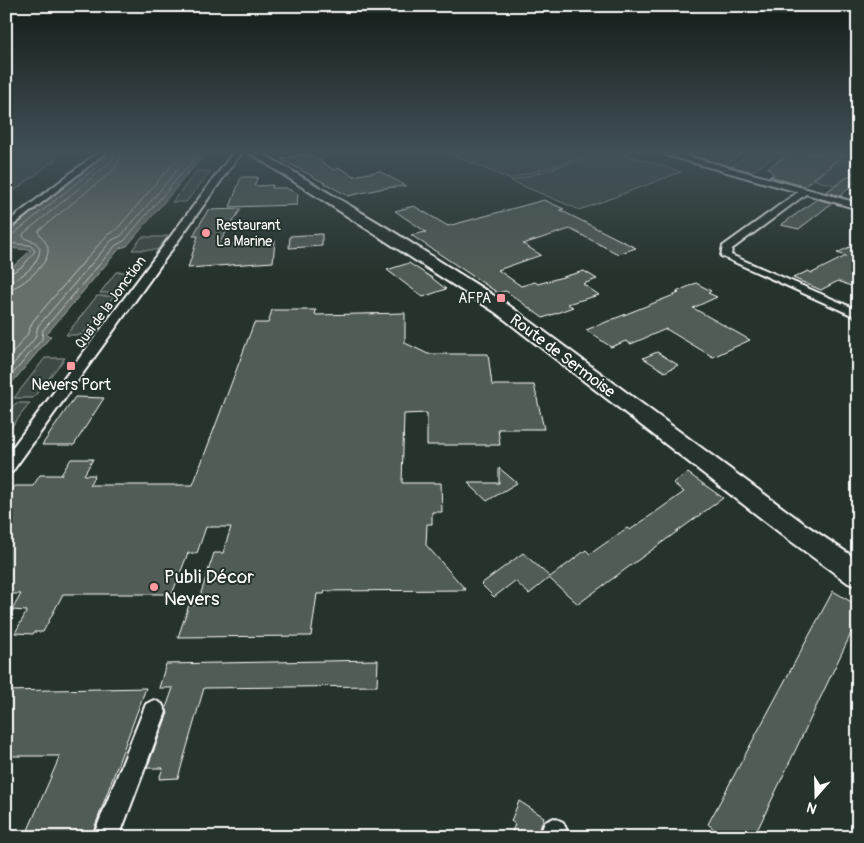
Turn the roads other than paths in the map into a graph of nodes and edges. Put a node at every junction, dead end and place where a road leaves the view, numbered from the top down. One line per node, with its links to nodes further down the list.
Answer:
1 (51, 192): 7 (street)
2 (207, 192): 9 (street, Quai de la Jonction)
3 (319, 192): 10 (main road, Route de Sermoise)
4 (803, 192): 8 (street)
5 (804, 192): 6 (street)
6 (858, 206)
7 (6, 228)
8 (858, 314)
9 (6, 468)
10 (858, 576)
11 (154, 712): 12 (street)
12 (106, 837)

